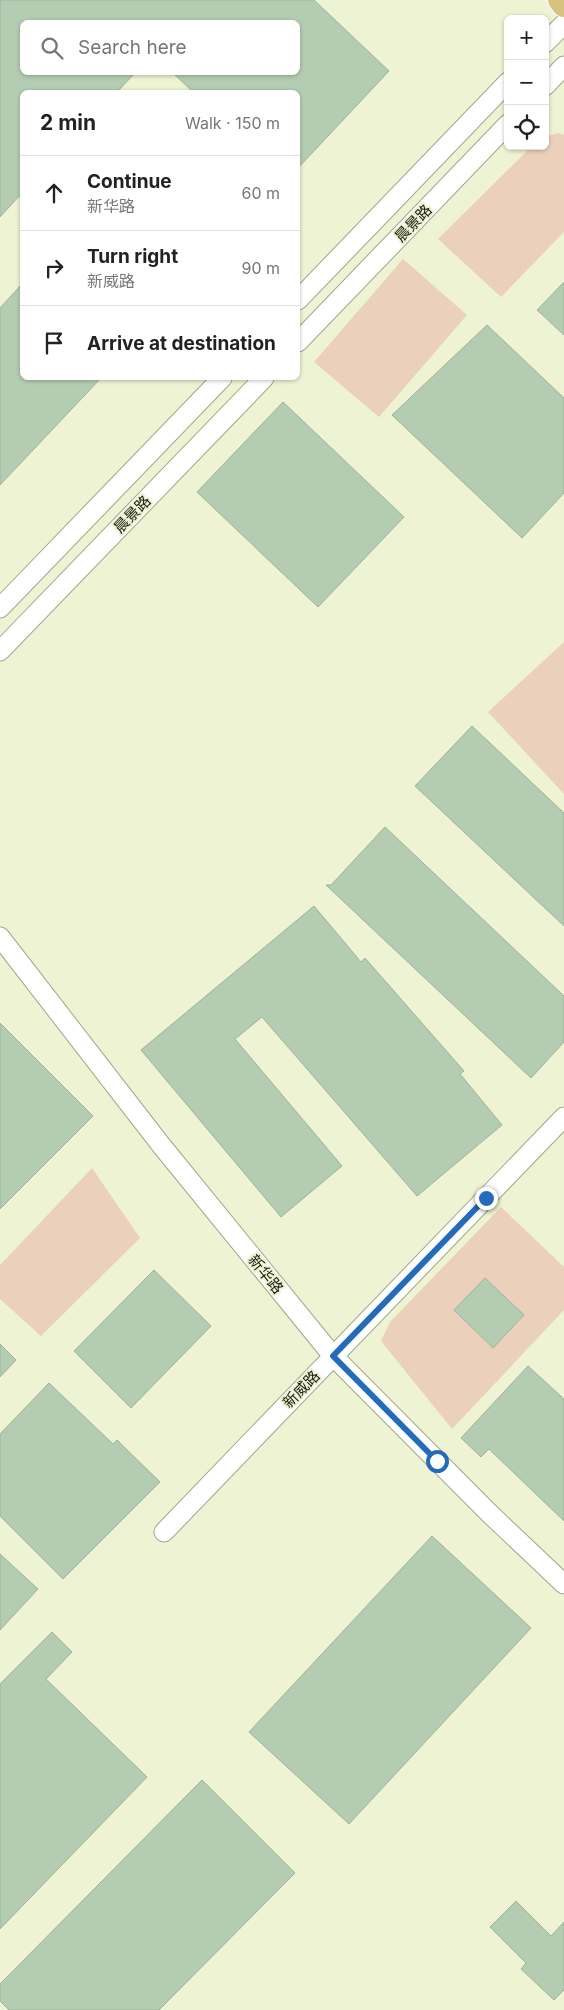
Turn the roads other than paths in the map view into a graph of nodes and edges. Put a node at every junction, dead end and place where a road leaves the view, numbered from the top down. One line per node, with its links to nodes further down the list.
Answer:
1 (560, 0): 2 (main road)
2 (564, 5)
3 (564, 24): 4 (street)
4 (549, 39)
5 (564, 66): 6 (street)
6 (549, 82)
7 (504, 86): 9 (street, 晨景路)
8 (504, 128): 10 (street, 晨景路)
9 (300, 298)
10 (300, 340)
11 (220, 380): 13 (street, 晨景路)
12 (262, 380): 14 (street, 晨景路)
13 (0, 608)
14 (0, 651)
15 (0, 937): 17 (street, 新华路)
16 (564, 1117): 17 (street, 新威路)
17 (333, 1356): 18 (street, 新威路); 19 (street, 新华路)
18 (164, 1532)
19 (564, 1584)

